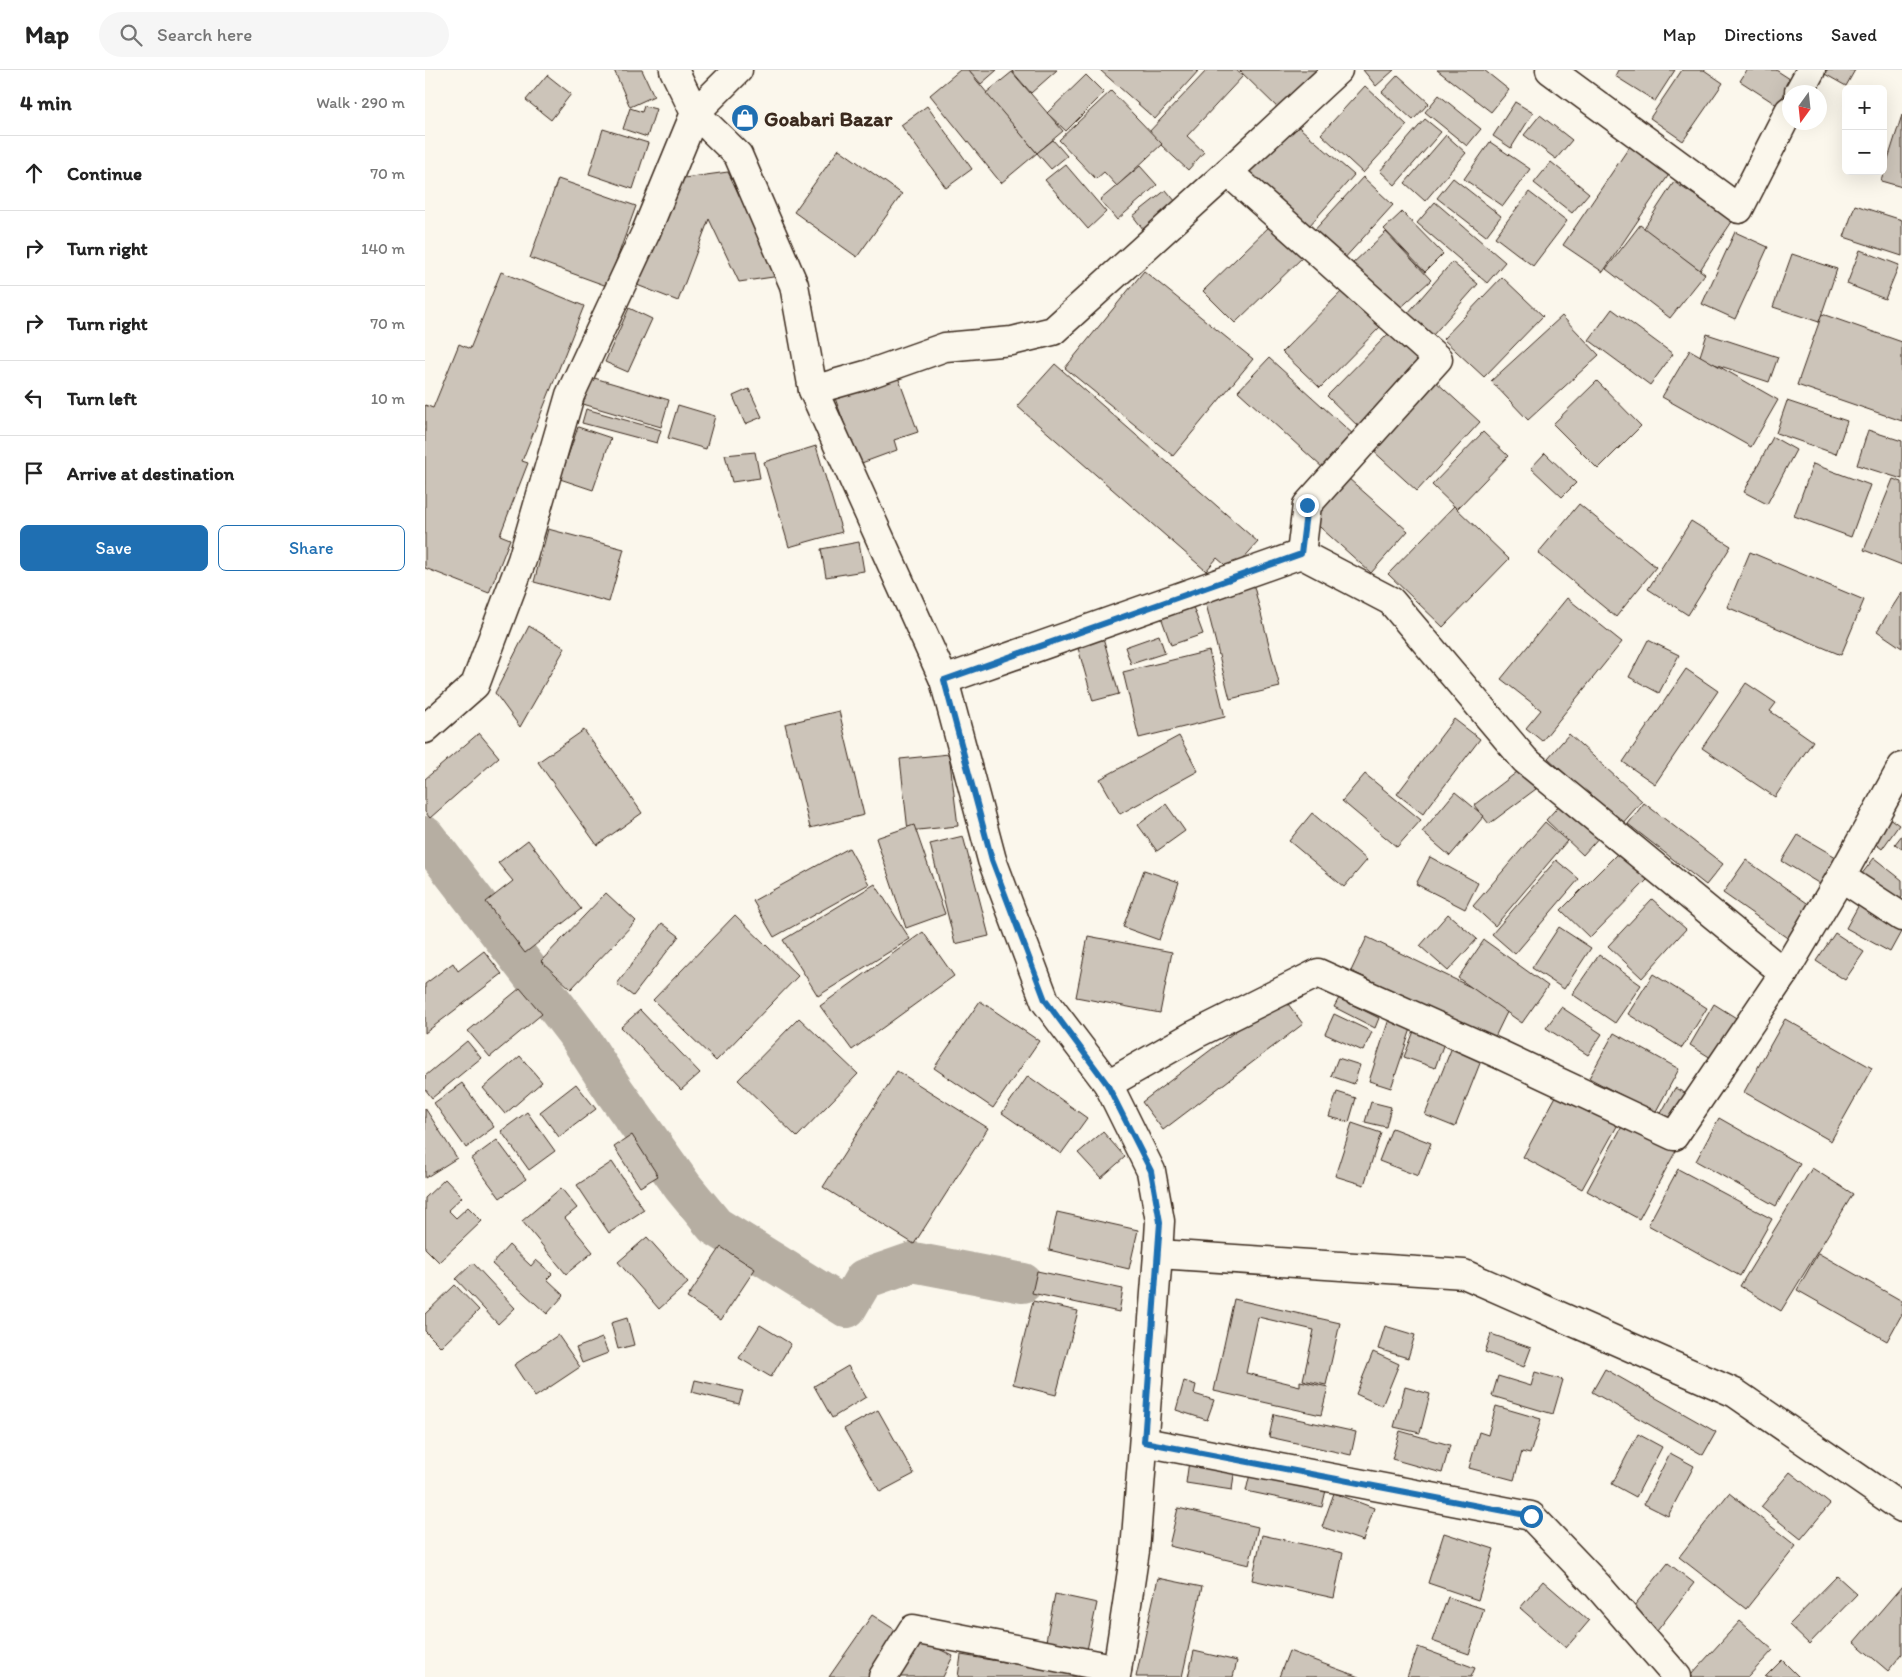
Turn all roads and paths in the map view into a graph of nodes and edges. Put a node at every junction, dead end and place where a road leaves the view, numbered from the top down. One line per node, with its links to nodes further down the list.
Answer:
1 (674, 70): 7 (street)
2 (738, 70): 7 (street)
3 (1338, 70): 9 (street)
4 (1550, 70): 8 (street)
5 (1811, 70): 6 (street)
6 (1803, 85)
7 (695, 113): 10 (street); 13 (street)
8 (1782, 125)
9 (1228, 172): 10 (street); 11 (street)
10 (813, 390): 12 (street)
11 (1301, 554): 12 (street); 17 (street)
12 (944, 680): 18 (street)
13 (425, 729)
14 (1902, 767): 15 (street)
15 (1841, 877): 16 (street); 17 (street)
16 (1902, 917)
17 (1784, 973): 18 (street)
18 (1107, 1084): 19 (street)
19 (1158, 1254): 20 (street); 21 (street)
20 (1144, 1442): 22 (street); 24 (street)
21 (1902, 1508)
22 (1117, 1673): 23 (street)
23 (883, 1677)
24 (1677, 1677)

